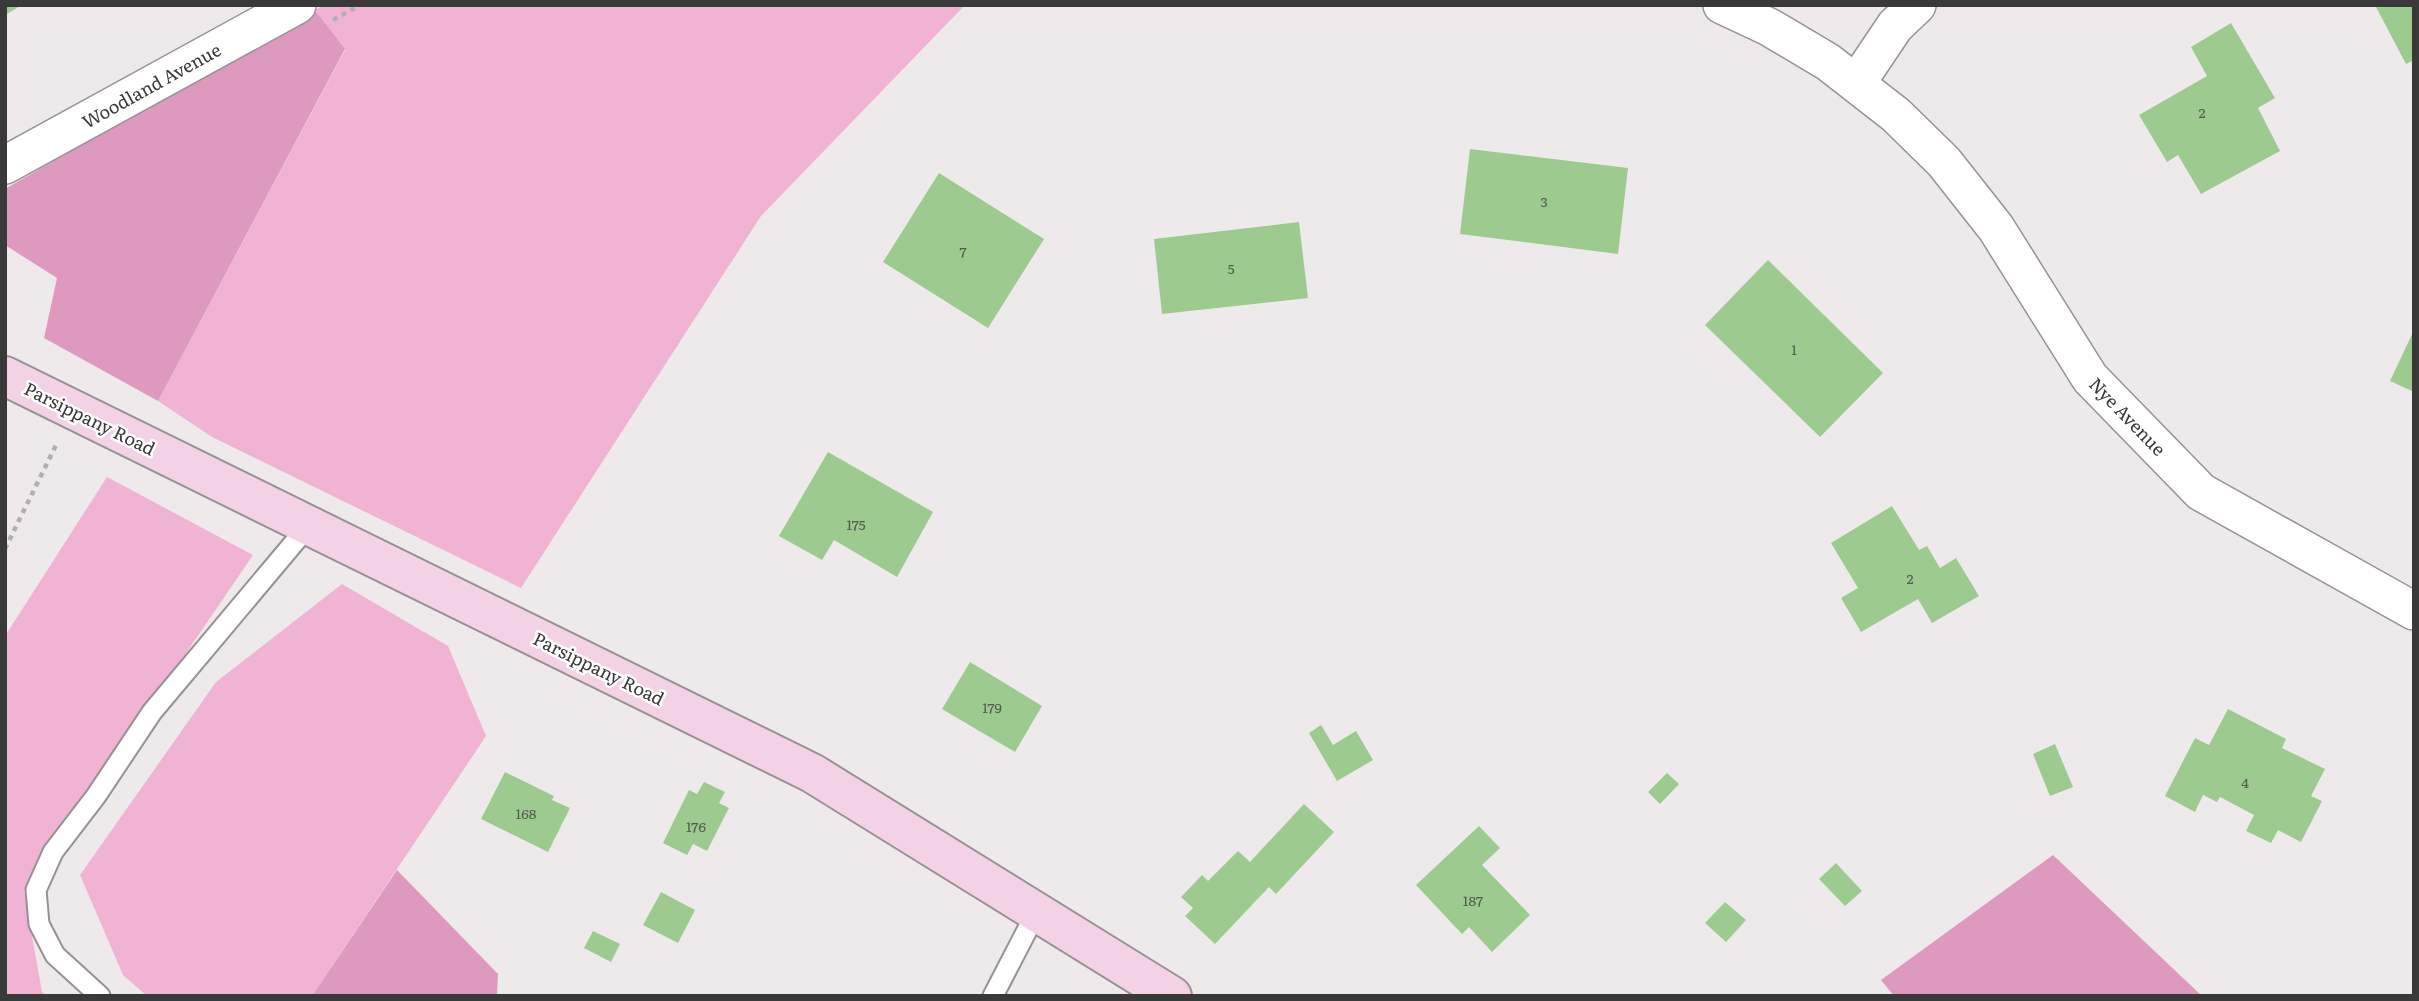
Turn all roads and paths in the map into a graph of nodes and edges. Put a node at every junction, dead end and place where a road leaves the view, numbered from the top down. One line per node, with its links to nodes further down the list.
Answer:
1 (297, 5): 5 (street, Woodland Avenue)
2 (1722, 5): 4 (street, Nye Avenue)
3 (1917, 5): 4 (street)
4 (1856, 84): 10 (street, Nye Avenue)
5 (5, 165)
6 (5, 376): 8 (main road, Parsippany Road)
7 (62, 433): 9 (path)
8 (309, 525): 11 (main road, Parsippany Road); 12 (lane)
9 (5, 549)
10 (2414, 611)
11 (1037, 911): 13 (lane); 14 (main road, Parsippany Road)
12 (100, 996)
13 (993, 996)
14 (1172, 996)

